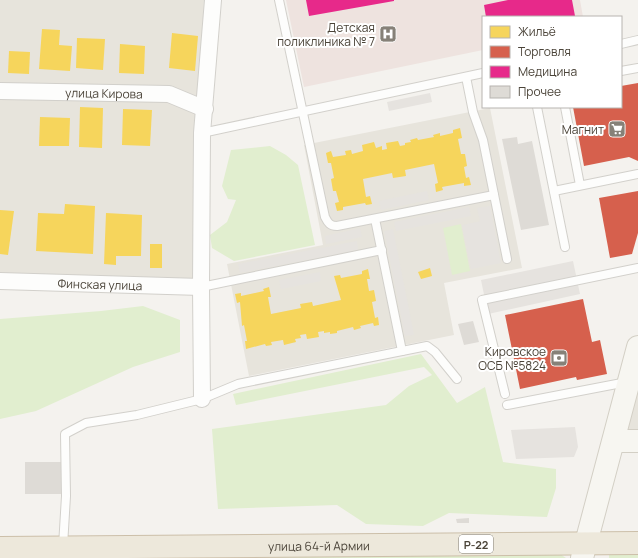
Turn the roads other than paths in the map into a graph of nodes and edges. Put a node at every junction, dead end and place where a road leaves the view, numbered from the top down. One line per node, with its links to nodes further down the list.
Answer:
1 (213, 0): 12 (street)
2 (279, 0): 13 (lane)
3 (638, 40): 4 (lane)
4 (622, 44)
5 (638, 68): 6 (lane)
6 (622, 71)
7 (482, 73): 8 (lane)
8 (466, 77): 13 (lane); 18 (lane)
9 (0, 91): 12 (street, улица Кирова)
10 (537, 108): 17 (lane)
11 (565, 108): 16 (lane)
12 (204, 109): 14 (street)
13 (302, 112): 14 (lane); 19 (lane)
14 (202, 133): 25 (street)
15 (638, 174): 16 (lane)
16 (580, 185): 17 (lane)
17 (554, 191): 20 (lane)
18 (494, 195): 19 (lane); 22 (lane)
19 (375, 219): 21 (lane)
20 (565, 247)
21 (382, 250): 25 (lane); 27 (lane)
22 (507, 259)
23 (638, 268): 30 (lane)
24 (0, 282): 25 (street, Финская улица)
25 (201, 286): 31 (street)
26 (638, 348): 29 (main road)
27 (402, 351): 28 (lane); 31 (lane)
28 (458, 379)
29 (629, 382): 32 (lane); 33 (main road)
30 (505, 394)
31 (202, 399): 36 (lane)
32 (508, 405)
33 (614, 441): 34 (main road); 38 (main road)
34 (638, 441)
35 (638, 543): 38 (highway, улица 64-й Армии / Р-22)
36 (63, 547): 37 (highway, улица 64-й Армии / Р-22); 38 (highway, улица 64-й Армии / Р-22)
37 (0, 548)
38 (584, 551)

